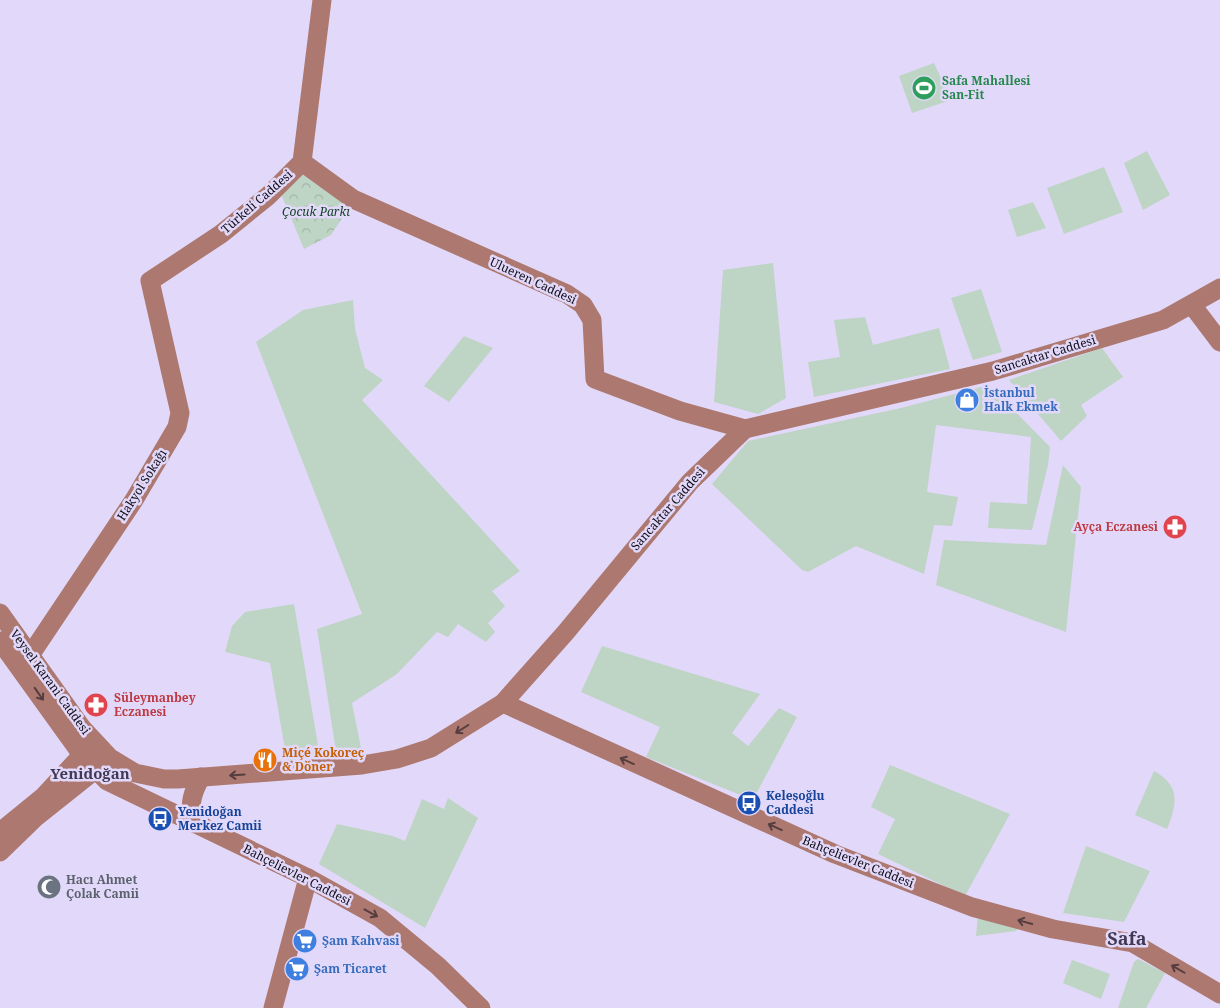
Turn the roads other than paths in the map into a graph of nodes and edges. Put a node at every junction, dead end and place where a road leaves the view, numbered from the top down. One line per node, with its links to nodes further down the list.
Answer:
1 (322, 0): 2 (main road, Türkeli Caddesi)
2 (302, 162): 3 (main road, Türkeli Caddesi); 7 (main road, Ulueren Caddesi)
3 (150, 280): 10 (main road, Hakyol Sokağı)
4 (1220, 288): 5 (main road, Sancaktar Caddesi)
5 (1192, 305): 6 (main road); 7 (main road, Sancaktar Caddesi)
6 (1220, 342)
7 (745, 429): 11 (main road, Sancaktar Caddesi)
8 (0, 613): 10 (main road, Veysel Karani Caddesi)
9 (0, 641): 10 (main road, Veysel Karani Caddesi)
10 (25, 660): 12 (main road, Veysel Karani Caddesi, one-way to 12); 13 (main road, Veysel Karani Caddesi)
11 (503, 703): 16 (main road, Sancaktar Caddesi, one-way to 16); 25 (main road, Bahçelievler Caddesi, one-way to 11)
12 (63, 728): 14 (main road, Veysel Karani Caddesi); 19 (main road)
13 (102, 750): 14 (main road); 15 (main road); 17 (main road)
14 (82, 755): 15 (main road, Veysel Karani Caddesi); 19 (main road)
15 (95, 770): 18 (main road, Bahçelievler Caddesi); 19 (main road)
16 (201, 777): 17 (main road, Sancaktar Caddesi); 21 (main road)
17 (164, 779): 20 (main road)
18 (120, 789): 19 (main road); 20 (main road, Bahçelievler Caddesi)
19 (60, 790): 22 (main road); 23 (main road)
20 (154, 802): 21 (main road, Bahçelievler Caddesi)
21 (203, 827): 24 (main road, Bahçelievler Caddesi)
22 (0, 832)
23 (0, 852)
24 (308, 878): 26 (main road); 27 (main road, Bahçelievler Caddesi, one-way to 27)
25 (1220, 994)
26 (273, 1008)
27 (481, 1008)

